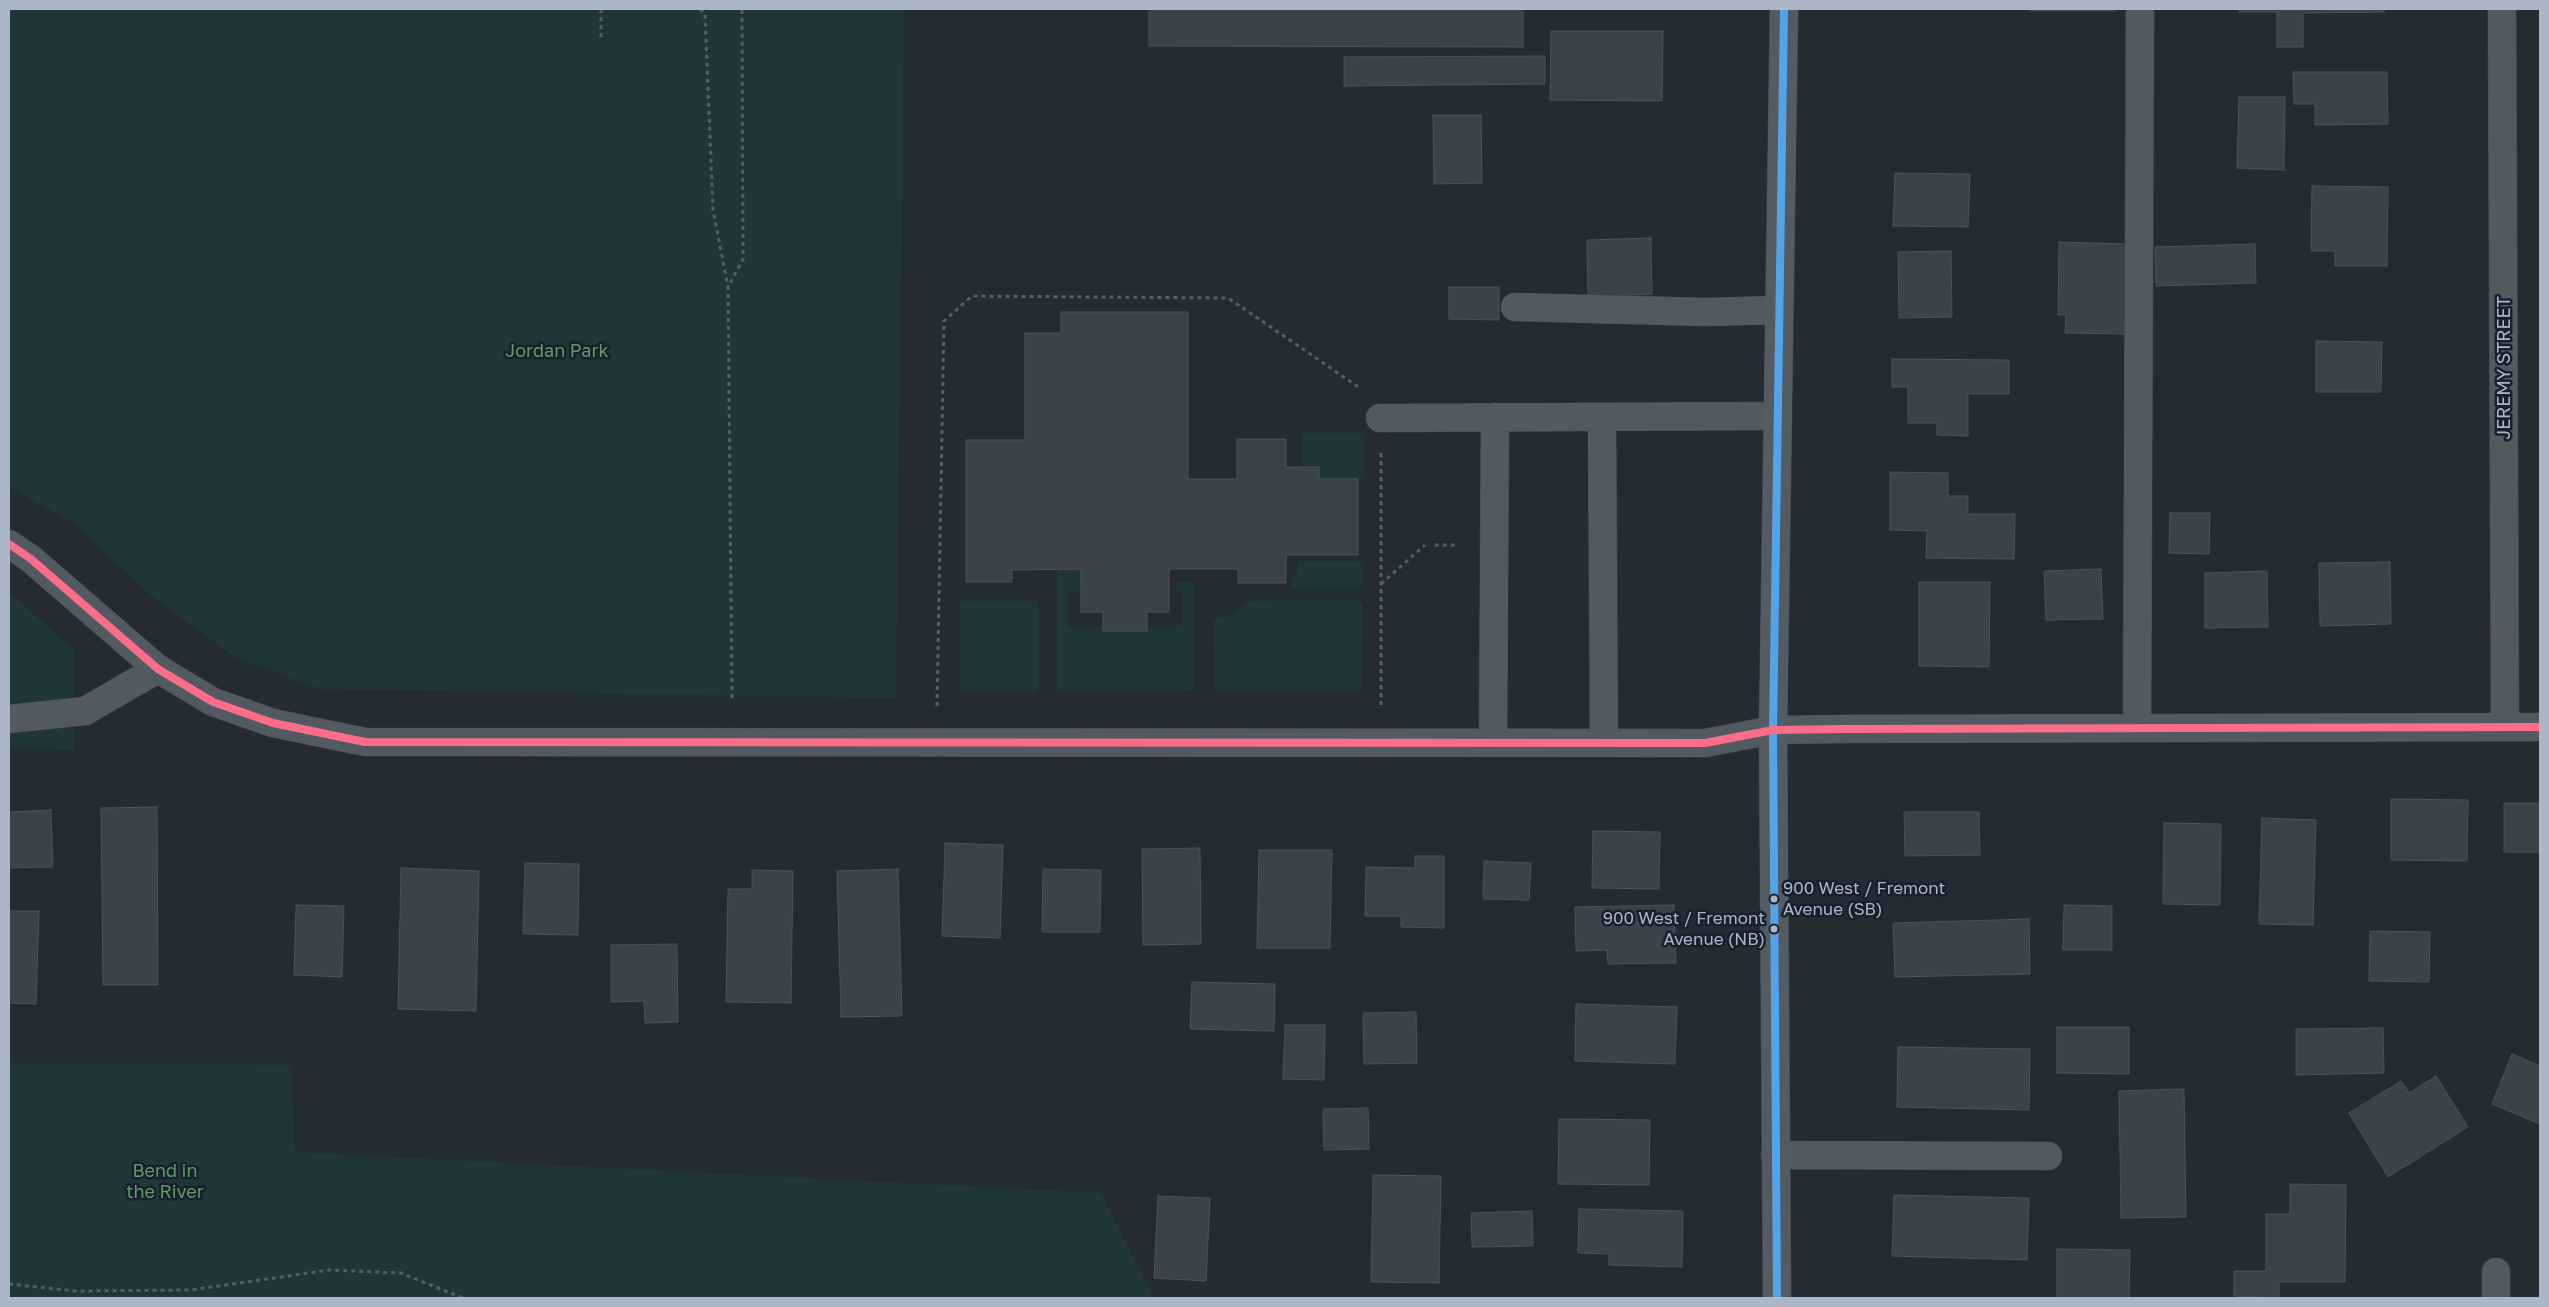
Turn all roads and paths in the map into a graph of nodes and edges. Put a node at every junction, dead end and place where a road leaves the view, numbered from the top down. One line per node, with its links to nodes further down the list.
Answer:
1 (601, 9): 7 (path)
2 (700, 9): 8 (path)
3 (742, 9): 8 (path)
4 (1784, 9): 10 (main road)
5 (2140, 9): 23 (street)
6 (2502, 9): 21 (street, JEREMY STREET)
7 (601, 38)
8 (728, 288): 19 (path)
9 (1515, 307): 10 (street)
10 (1780, 310): 11 (main road)
11 (1778, 416): 13 (street); 24 (main road)
12 (1496, 417): 13 (street); 14 (street); 27 (street)
13 (1602, 417): 28 (street)
14 (1380, 418): 17 (path); 25 (path)
15 (9, 544): 18 (street)
16 (1425, 545): 17 (path)
17 (1381, 584): 26 (path)
18 (158, 668): 20 (street); 25 (street)
19 (732, 698)
20 (9, 719)
21 (2505, 727): 22 (street); 23 (street)
22 (2540, 727)
23 (2137, 728): 24 (street)
24 (1773, 730): 28 (street); 29 (main road)
25 (937, 743): 26 (street)
26 (1380, 743): 27 (street)
27 (1493, 743): 28 (street)
28 (1604, 743)
29 (1775, 1155): 30 (street); 33 (main road)
30 (2048, 1156)
31 (9, 1284): 32 (path)
32 (463, 1298)
33 (1777, 1298)

